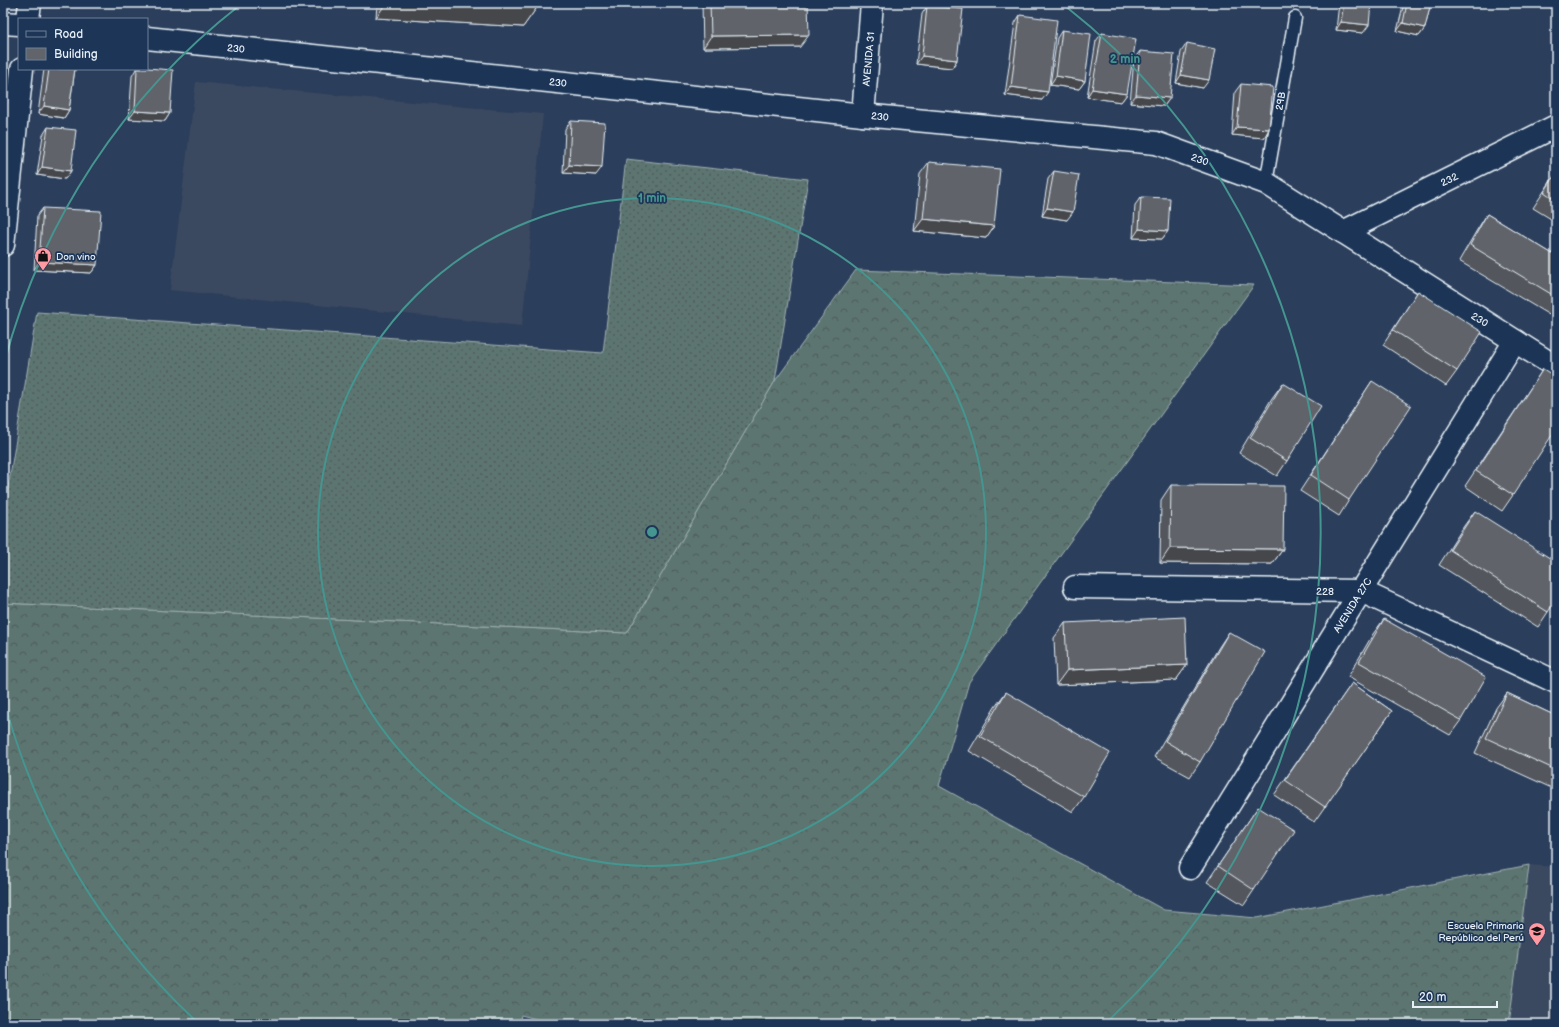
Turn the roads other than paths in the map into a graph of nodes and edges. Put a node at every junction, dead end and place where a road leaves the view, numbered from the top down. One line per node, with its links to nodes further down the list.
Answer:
1 (30, 3): 3 (street)
2 (872, 3): 9 (street, AVENIDA 31)
3 (28, 18)
4 (1295, 18): 11 (lane, 29B)
5 (3, 23): 6 (street)
6 (18, 24)
7 (148, 38): 9 (street, 230)
8 (22, 70): 13 (street)
9 (863, 115): 11 (street, 230)
10 (1556, 126): 12 (street, 232)
11 (1266, 183): 12 (street, 230)
12 (1343, 232): 14 (street, 230)
13 (3, 245)
14 (1515, 341): 15 (street, 230); 17 (street, AVENIDA 27C)
15 (1556, 367)
16 (1075, 588): 17 (street, 228)
17 (1361, 591): 18 (street, 228); 19 (street, AVENIDA 27C)
18 (1556, 682)
19 (1190, 868)

